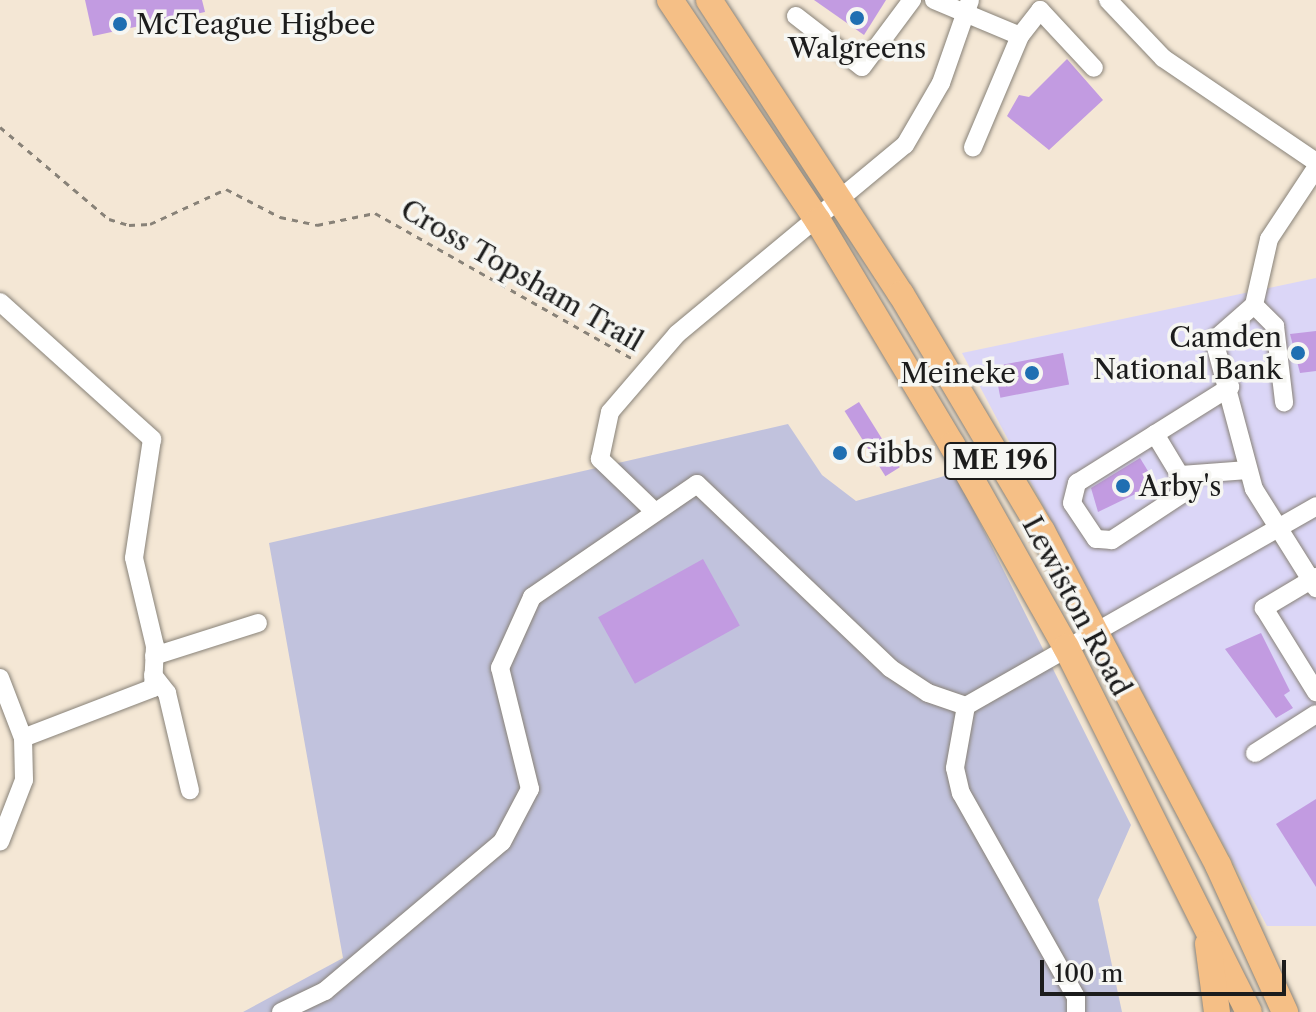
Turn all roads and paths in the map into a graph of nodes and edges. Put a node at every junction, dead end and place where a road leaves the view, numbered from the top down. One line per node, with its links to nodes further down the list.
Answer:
1 (670, 0): 16 (highway, Lewiston Road / ME 196)
2 (709, 0): 15 (highway, Lewiston Road / ME 196)
3 (912, 0): 8 (street)
4 (934, 0): 7 (street)
5 (1108, 0): 13 (street)
6 (1046, 5): 9 (street); 10 (street)
7 (967, 9): 9 (street); 15 (street)
8 (796, 16)
9 (1020, 36): 12 (street)
10 (1094, 68)
11 (0, 127): 19 (path, Cross Topsham Trail)
12 (973, 147)
13 (1316, 162)
14 (1316, 168): 18 (street)
15 (840, 200): 16 (street); 30 (highway, Lewiston Road / ME 196)
16 (818, 221): 19 (street); 31 (highway, Lewiston Road / ME 196)
17 (0, 302): 32 (street)
18 (1254, 305): 20 (street); 21 (street)
19 (645, 368): 26 (street)
20 (1230, 387): 22 (street); 23 (street)
21 (1284, 402)
22 (1155, 434): 24 (street); 24 (street)
23 (1248, 470): 24 (street); 27 (street)
24 (1181, 475)
25 (1316, 506): 27 (street)
26 (653, 510): 36 (street); 43 (street)
27 (1277, 524): 28 (street); 30 (street)
28 (1314, 582): 35 (street)
29 (258, 623): 32 (street)
30 (1096, 630): 31 (street); 47 (highway, Lewiston Road / ME 196)
31 (1066, 647): 36 (street); 42 (highway, Lewiston Road / ME 196)
32 (154, 656): 33 (street)
33 (153, 675): 38 (street); 40 (street)
34 (0, 678): 38 (street)
35 (1316, 692)
36 (966, 706): 44 (street)
37 (1316, 714): 39 (street)
38 (23, 738): 41 (street)
39 (1255, 753)
40 (190, 790)
41 (0, 842)
42 (1205, 921): 45 (highway); 46 (highway, Lewiston Road / ME 196)
43 (281, 1012)
44 (1076, 1012)
45 (1217, 1012)
46 (1249, 1012)
47 (1285, 1012)

